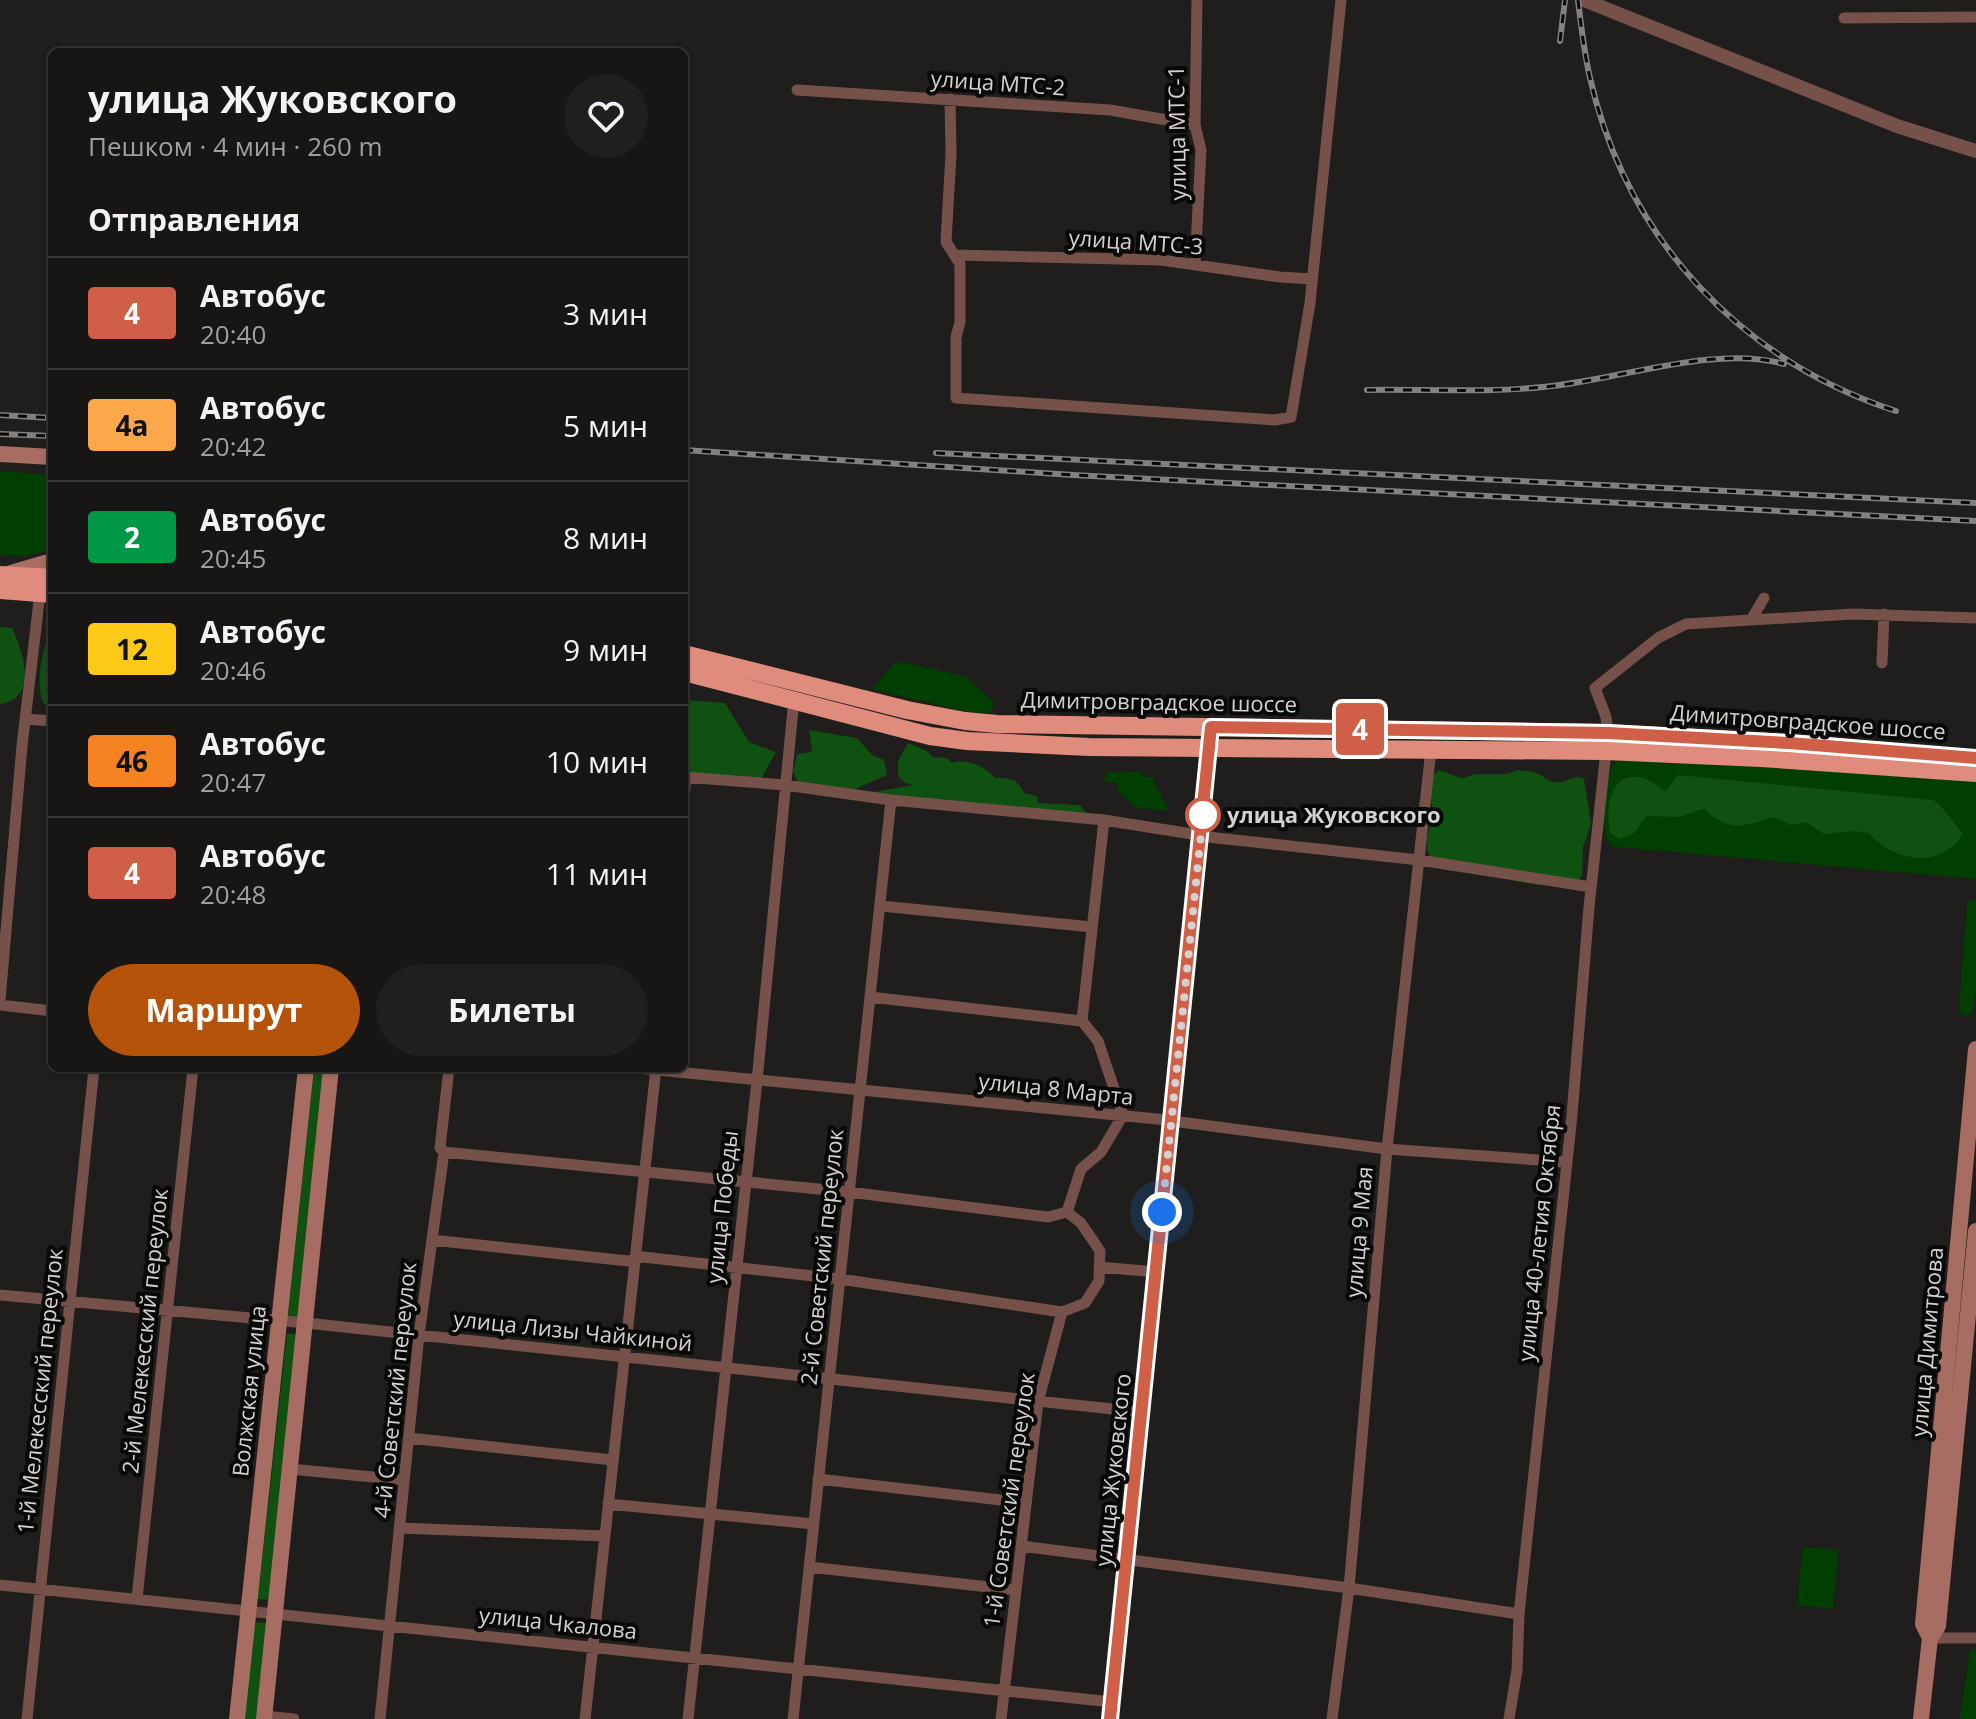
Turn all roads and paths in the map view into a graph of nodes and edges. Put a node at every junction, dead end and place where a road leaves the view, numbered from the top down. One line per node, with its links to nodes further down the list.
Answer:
1 (1197, 0): 8 (street, улица МТС-1)
2 (1341, 0): 12 (street)
3 (1584, 0): 9 (street)
4 (1976, 17): 5 (street)
5 (1844, 18)
6 (797, 90): 7 (street, улица МТС-2)
7 (950, 99): 8 (street, улица МТС-2); 10 (street)
8 (1195, 125): 11 (street, улица МТС-1)
9 (1976, 151)
10 (956, 255): 11 (street, улица МТС-3); 12 (street)
11 (1195, 265): 12 (street, улица МТС-3)
12 (1312, 279)
13 (0, 454): 14 (main road)
14 (20, 455): 15 (main road); 16 (main road)
15 (48, 457)
16 (48, 465)
17 (48, 562): 18 (main road)
18 (1, 580): 19 (highway)
19 (42, 587): 20 (main road); 29 (street)
20 (0, 596)
21 (1764, 598): 24 (street)
22 (1884, 614): 23 (street); 24 (street); 26 (street)
23 (1976, 618)
24 (1751, 620): 32 (street, улица 40-летия Октября)
25 (688, 655): 31 (highway, Димитровградское шоссе)
26 (1882, 663)
27 (688, 673): 28 (highway, Димитровградское шоссе)
28 (794, 699): 33 (highway, Димитровградское шоссе); 38 (street, улица Победы)
29 (26, 719): 30 (street); 47 (street)
30 (48, 721)
31 (1211, 727): 32 (highway, Димитровградское шоссе); 33 (highway)
32 (1607, 734): 34 (highway, Димитровградское шоссе); 35 (highway, Димитровградское шоссе); 36 (highway, Димитровградское шоссе); 43 (street, улица 40-летия Октября)
33 (1209, 748): 34 (highway, Димитровградское шоссе); 41 (street, улица Жуковского)
34 (1431, 750): 42 (street, улица 9 Мая)
35 (1976, 759)
36 (1976, 773)
37 (688, 777): 38 (street)
38 (785, 785): 39 (street); 58 (street, улица Победы)
39 (891, 800): 40 (street); 44 (street, 2-й Советский переулок)
40 (1104, 820): 41 (street); 45 (street)
41 (1200, 836): 42 (street); 61 (street, улица Жуковского)
42 (1419, 860): 43 (street); 62 (street, улица 9 Мая)
43 (1591, 887): 64 (street, улица 40-летия Октября)
44 (881, 906): 45 (street); 46 (street, 2-й Советский переулок)
45 (1092, 927): 49 (street)
46 (870, 997): 49 (street); 59 (street, 2-й Советский переулок)
47 (0, 1003): 48 (street)
48 (48, 1010)
49 (1082, 1021): 60 (street)
50 (1976, 1049): 82 (main road, улица Димитрова)
51 (94, 1072): 77 (street, 1-й Мелекесский переулок)
52 (193, 1072): 78 (street, 2-й Мелекесский переулок)
53 (306, 1072): 80 (main road, Волжская улица)
54 (331, 1072): 81 (main road)
55 (449, 1072): 63 (street, 4-й Советский переулок)
56 (656, 1072): 65 (street)
57 (681, 1072): 58 (street, улица 8 Марта)
58 (757, 1081): 59 (street, улица 8 Марта); 66 (street, улица Победы)
59 (861, 1090): 60 (street, улица 8 Марта); 67 (street, 2-й Советский переулок)
60 (1123, 1115): 61 (street, улица 8 Марта); 68 (street)
61 (1171, 1121): 62 (street, улица 8 Марта); 74 (street, улица Жуковского)
62 (1387, 1149): 64 (street, улица 8 Марта); 104 (street, улица 9 Мая)
63 (444, 1152): 65 (street); 70 (street, 4-й Советский переулок)
64 (1566, 1162): 110 (street, улица 40-летия Октября)
65 (644, 1172): 66 (street); 71 (street)
66 (744, 1183): 67 (street); 72 (street, улица Победы)
67 (849, 1192): 68 (street); 75 (street, 2-й Советский переулок)
68 (1067, 1212): 73 (street)
69 (1976, 1231): 82 (main road, улица Димитрова)
70 (432, 1240): 71 (street); 83 (street, 4-й Советский переулок)
71 (636, 1260): 72 (street); 84 (street)
72 (735, 1267): 75 (street); 85 (street, улица Победы)
73 (1099, 1267): 74 (street); 79 (street)
74 (1156, 1272): 88 (street, улица Жуковского)
75 (840, 1279): 79 (street); 86 (street, 2-й Советский переулок)
76 (0, 1295): 77 (street, улица Лизы Чайкиной)
77 (69, 1302): 78 (street, улица Лизы Чайкиной); 105 (street, 1-й Мелекесский переулок)
78 (168, 1310): 80 (street, улица Лизы Чайкиной); 107 (street, 2-й Мелекесский переулок)
79 (1062, 1312): 87 (street, 1-й Советский переулок)
80 (278, 1320): 81 (street, улица Лизы Чайкиной); 108 (main road, Волжская улица)
81 (306, 1323): 83 (street, улица Лизы Чайкиной); 91 (main road)
82 (1959, 1324): 112 (main road, улица Димитрова)
83 (419, 1335): 84 (street, улица Лизы Чайкиной); 89 (street, 4-й Советский переулок)
84 (624, 1356): 85 (street, улица Лизы Чайкиной); 90 (street)
85 (725, 1367): 86 (street, улица Лизы Чайкиной); 96 (street, улица Победы)
86 (829, 1378): 87 (street, улица Лизы Чайкиной); 92 (street, 2-й Советский переулок)
87 (1038, 1402): 88 (street, улица Лизы Чайкиной); 94 (street, 1-й Советский переулок)
88 (1141, 1412): 101 (street, улица Жуковского)
89 (409, 1438): 90 (street); 93 (street, 4-й Советский переулок)
90 (613, 1460): 95 (street)
91 (290, 1469): 93 (street); 109 (main road)
92 (818, 1479): 94 (street); 97 (street, 2-й Советский переулок)
93 (404, 1480): 98 (street, 4-й Советский переулок)
94 (1026, 1503): 100 (street, 1-й Советский переулок)
95 (608, 1504): 96 (street); 99 (street)
96 (710, 1514): 97 (street); 115 (street, улица Победы)
97 (814, 1524): 102 (street, 2-й Советский переулок)
98 (400, 1528): 99 (street); 111 (street, 4-й Советский переулок)
99 (605, 1536): 114 (street)
100 (1021, 1546): 101 (street); 106 (street, 1-й Советский переулок)
101 (1126, 1558): 104 (street); 118 (street, улица Жуковского)
102 (809, 1567): 106 (street); 116 (street, 2-й Советский переулок)
103 (0, 1585): 105 (street, улица Чкалова)
104 (1349, 1588): 110 (street); 129 (street, улица 9 Мая)
105 (40, 1589): 107 (street, улица Чкалова); 120 (street, 1-й Мелекесский переулок)
106 (1016, 1590): 117 (street, 1-й Советский переулок)
107 (137, 1599): 108 (street, улица Чкалова)
108 (248, 1611): 109 (street, улица Чкалова); 121 (main road, Волжская улица)
109 (275, 1614): 111 (street, улица Чкалова); 119 (main road)
110 (1519, 1614): 130 (street, улица 40-летия Октября)
111 (390, 1626): 114 (street, улица Чкалова); 123 (street, 4-й Советский переулок)
112 (1930, 1638): 113 (street); 131 (main road, улица Димитрова)
113 (1976, 1638)
114 (593, 1647): 115 (street, улица Чкалова); 124 (street)
115 (695, 1658): 116 (street, улица Чкалова); 125 (street, улица Победы)
116 (798, 1669): 117 (street, улица Чкалова); 126 (street, 2-й Советский переулок)
117 (1005, 1691): 118 (street, улица Чкалова); 127 (street, 1-й Советский переулок)
118 (1112, 1702): 128 (street, улица Жуковского)
119 (265, 1717): 122 (street)
120 (27, 1719)
121 (237, 1719)
122 (294, 1719)
123 (380, 1719)
124 (585, 1719)
125 (688, 1719)
126 (793, 1719)
127 (1001, 1719)
128 (1110, 1719)
129 (1332, 1719)
130 (1509, 1719)
131 (1921, 1719)

